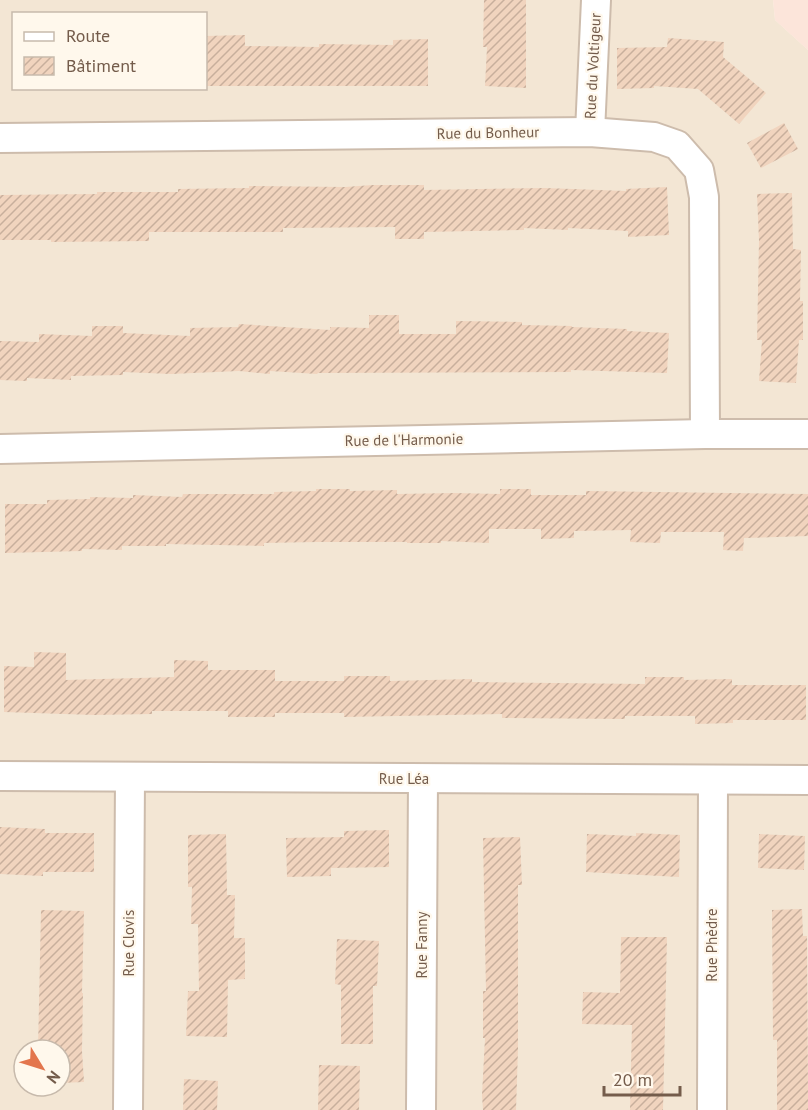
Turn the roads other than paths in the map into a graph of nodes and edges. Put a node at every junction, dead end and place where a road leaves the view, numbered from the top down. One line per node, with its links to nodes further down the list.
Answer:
1 (596, 0): 2 (street, Rue du Voltigeur)
2 (590, 132): 3 (street, Rue du Bonheur); 4 (street, Rue du Bonheur)
3 (0, 138)
4 (705, 434): 5 (street, Rue de l'Harmonie); 6 (street, Rue de l'Harmonie)
5 (808, 434)
6 (0, 449)
7 (0, 776): 8 (street, Rue Léa)
8 (130, 777): 9 (street, Rue Léa); 12 (street, Rue Clovis)
9 (423, 779): 11 (street, Rue Léa); 13 (street, Rue Fanny)
10 (808, 780): 11 (street, Rue Léa)
11 (713, 781): 14 (street, Rue Phèdre)
12 (128, 1110)
13 (422, 1110)
14 (712, 1110)

